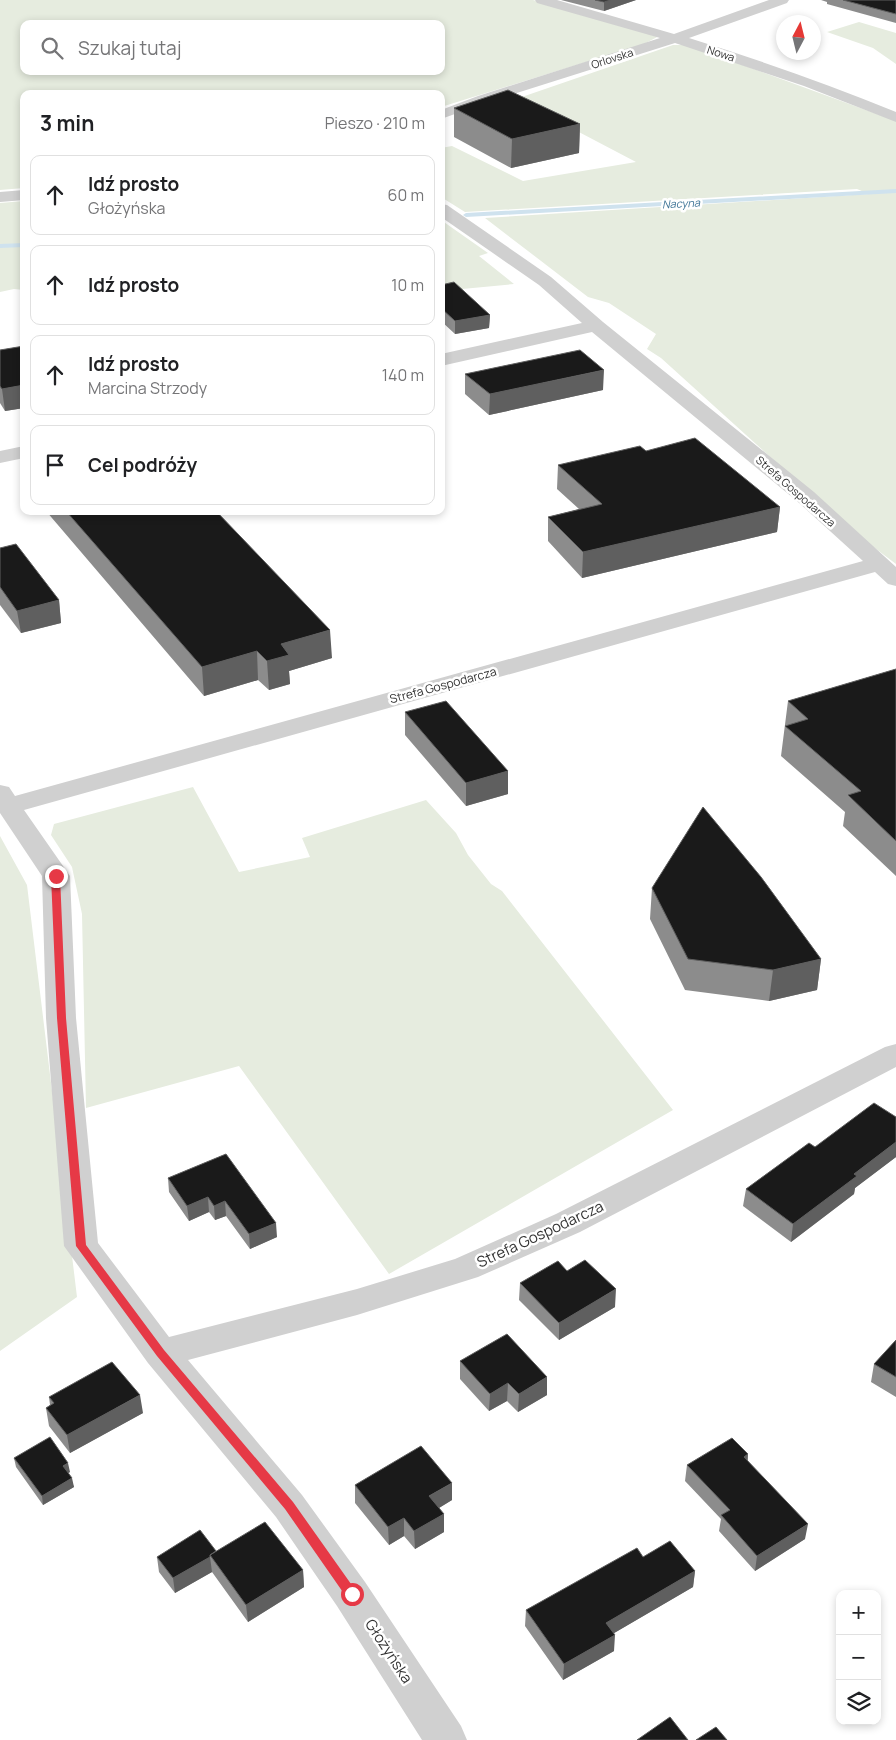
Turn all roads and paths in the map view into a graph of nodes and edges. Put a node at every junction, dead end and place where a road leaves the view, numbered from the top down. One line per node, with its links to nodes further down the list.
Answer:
1 (542, 0): 3 (street, Nowa)
2 (782, 0): 3 (street, Orlovska)
3 (675, 38): 4 (street, Orlovska); 5 (street, Nowa)
4 (445, 114)
5 (896, 117)
6 (20, 195): 7 (street)
7 (0, 197)
8 (445, 212): 9 (street, Strefa Gospodarcza)
9 (596, 326): 10 (street); 13 (street, Strefa Gospodarcza)
10 (445, 359)
11 (20, 453): 12 (street)
12 (0, 457)
13 (877, 564): 14 (street, Strefa Gospodarcza); 15 (street, Strefa Gospodarcza)
14 (896, 579)
15 (4, 800): 17 (street, Głożyńska)
16 (896, 1054): 17 (street, Strefa Gospodarcza)
17 (150, 1339): 18 (street, Głożyńska)
18 (446, 1740)

